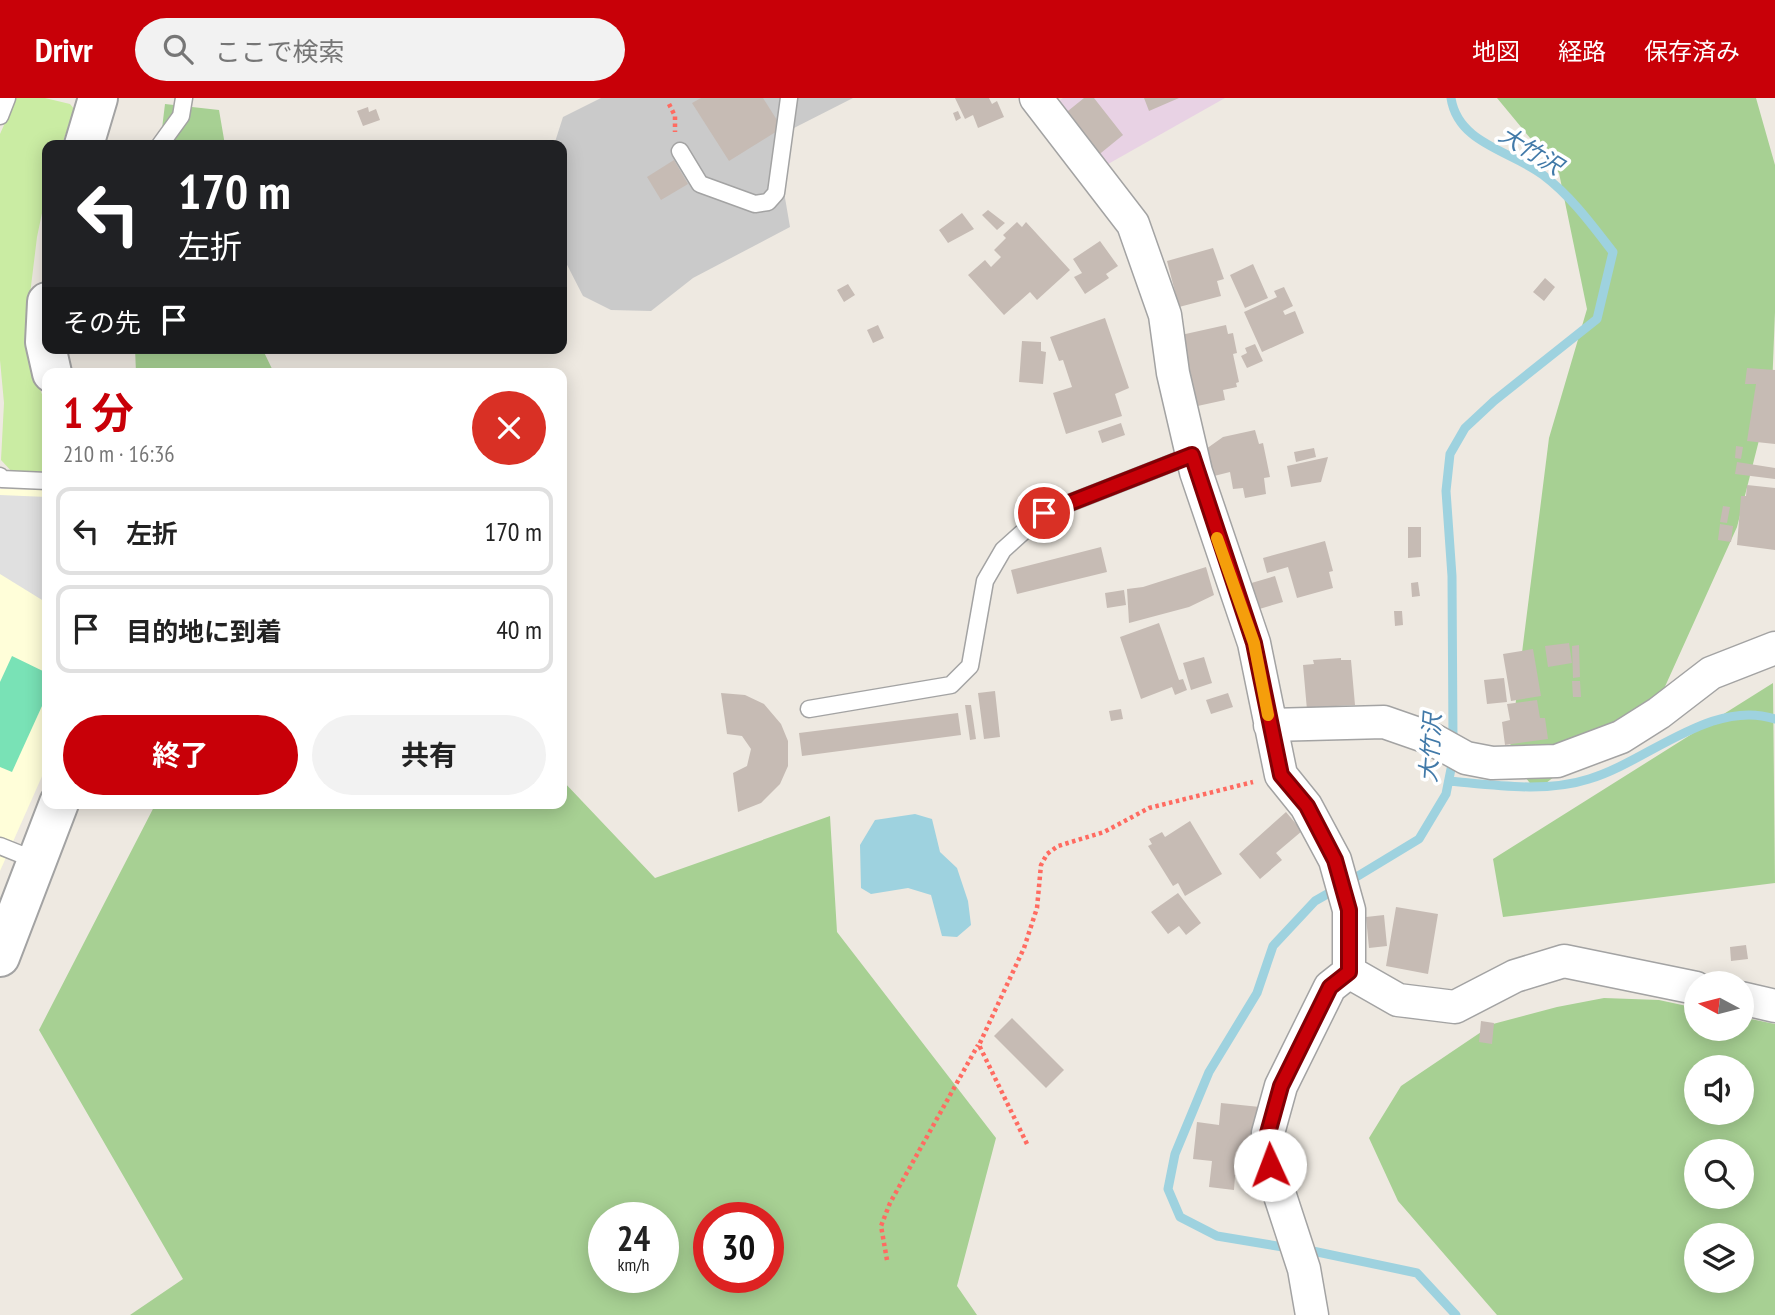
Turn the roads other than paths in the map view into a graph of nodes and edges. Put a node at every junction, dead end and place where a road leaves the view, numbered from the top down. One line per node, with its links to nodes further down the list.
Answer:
1 (6, 98): 6 (lane)
2 (184, 98): 8 (lane)
3 (789, 98): 9 (lane)
4 (1036, 98): 10 (street)
5 (93, 101): 7 (street)
6 (0, 116)
7 (85, 140)
8 (164, 140)
9 (680, 151)
10 (1192, 455): 14 (lane); 15 (street)
11 (0, 476): 12 (lane)
12 (42, 481)
13 (1775, 648): 15 (street)
14 (809, 709)
15 (1270, 725): 20 (street)
16 (56, 809): 18 (street)
17 (0, 846): 18 (lane)
18 (35, 860): 19 (street)
19 (0, 957)
20 (1349, 972): 21 (street); 24 (street)
21 (1684, 986)
22 (1754, 1001): 23 (street)
23 (1775, 1006)
24 (1312, 1315)

